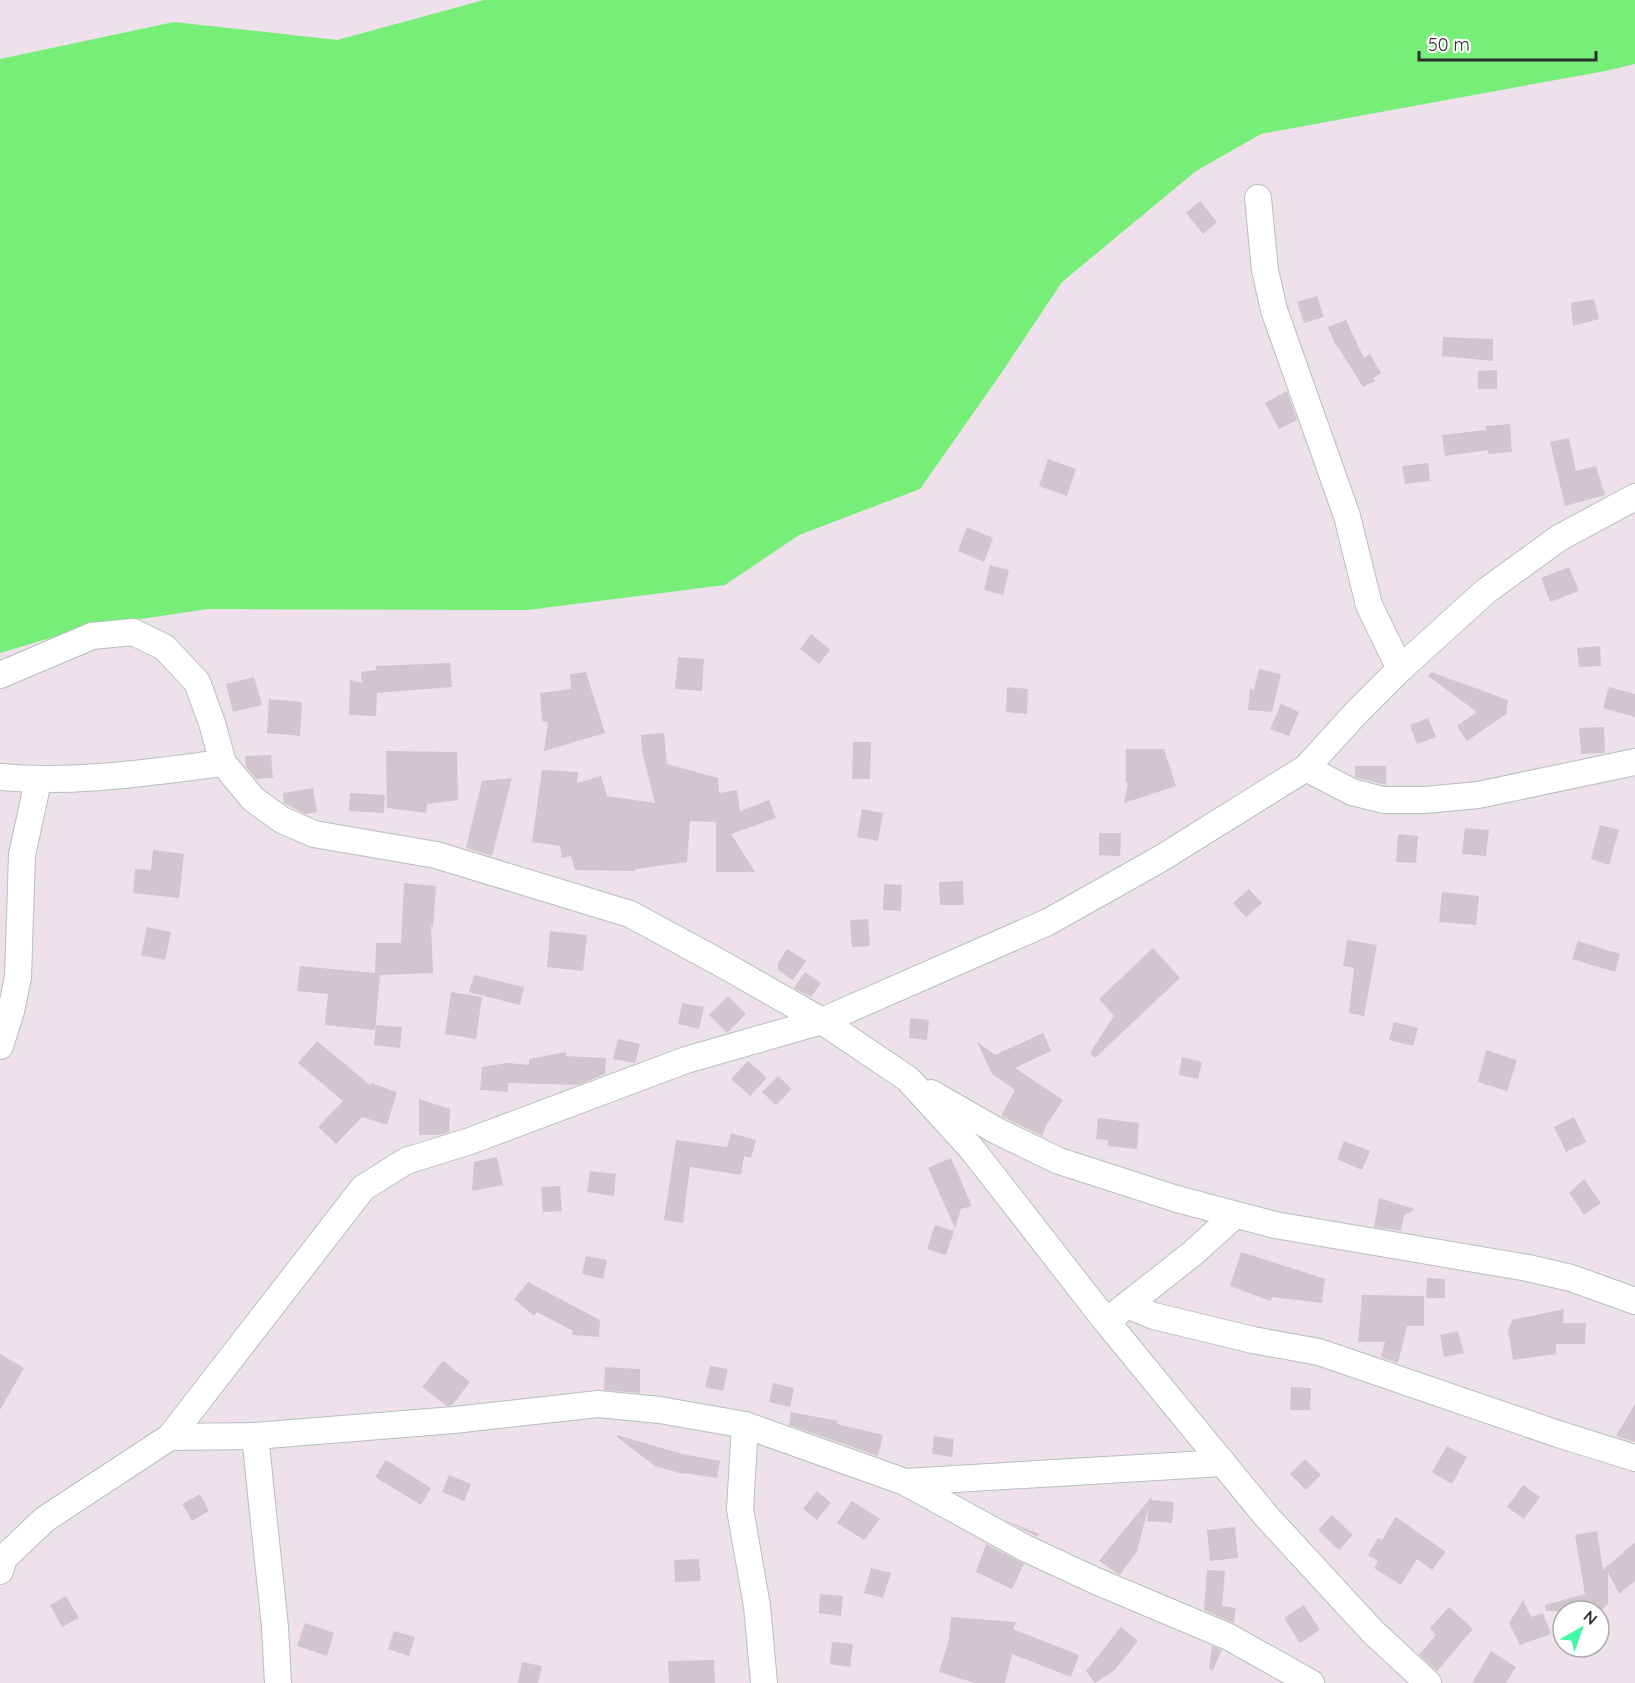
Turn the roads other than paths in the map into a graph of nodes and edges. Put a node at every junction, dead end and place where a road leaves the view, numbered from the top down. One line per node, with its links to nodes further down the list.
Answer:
1 (1258, 198): 3 (street)
2 (1635, 497): 3 (street)
3 (1400, 669): 7 (street)
4 (0, 675): 6 (street)
5 (1635, 762): 7 (street)
6 (223, 763): 9 (street); 10 (street)
7 (1306, 768): 10 (street)
8 (0, 777): 9 (street)
9 (38, 781): 11 (street)
10 (822, 1022): 12 (street); 19 (street)
11 (0, 1046)
12 (908, 1079): 13 (street); 16 (street)
13 (1235, 1215): 14 (street); 15 (street)
14 (1635, 1301)
15 (1127, 1305): 16 (street); 20 (street)
16 (1106, 1321): 21 (street)
17 (745, 1425): 18 (street); 22 (street); 25 (street)
18 (255, 1436): 19 (street); 24 (street)
19 (170, 1437): 23 (street)
20 (1635, 1458)
21 (1222, 1463): 22 (street); 27 (street)
22 (905, 1482): 26 (street)
23 (0, 1571)
24 (278, 1683)
25 (764, 1683)
26 (1311, 1683)
27 (1428, 1683)

